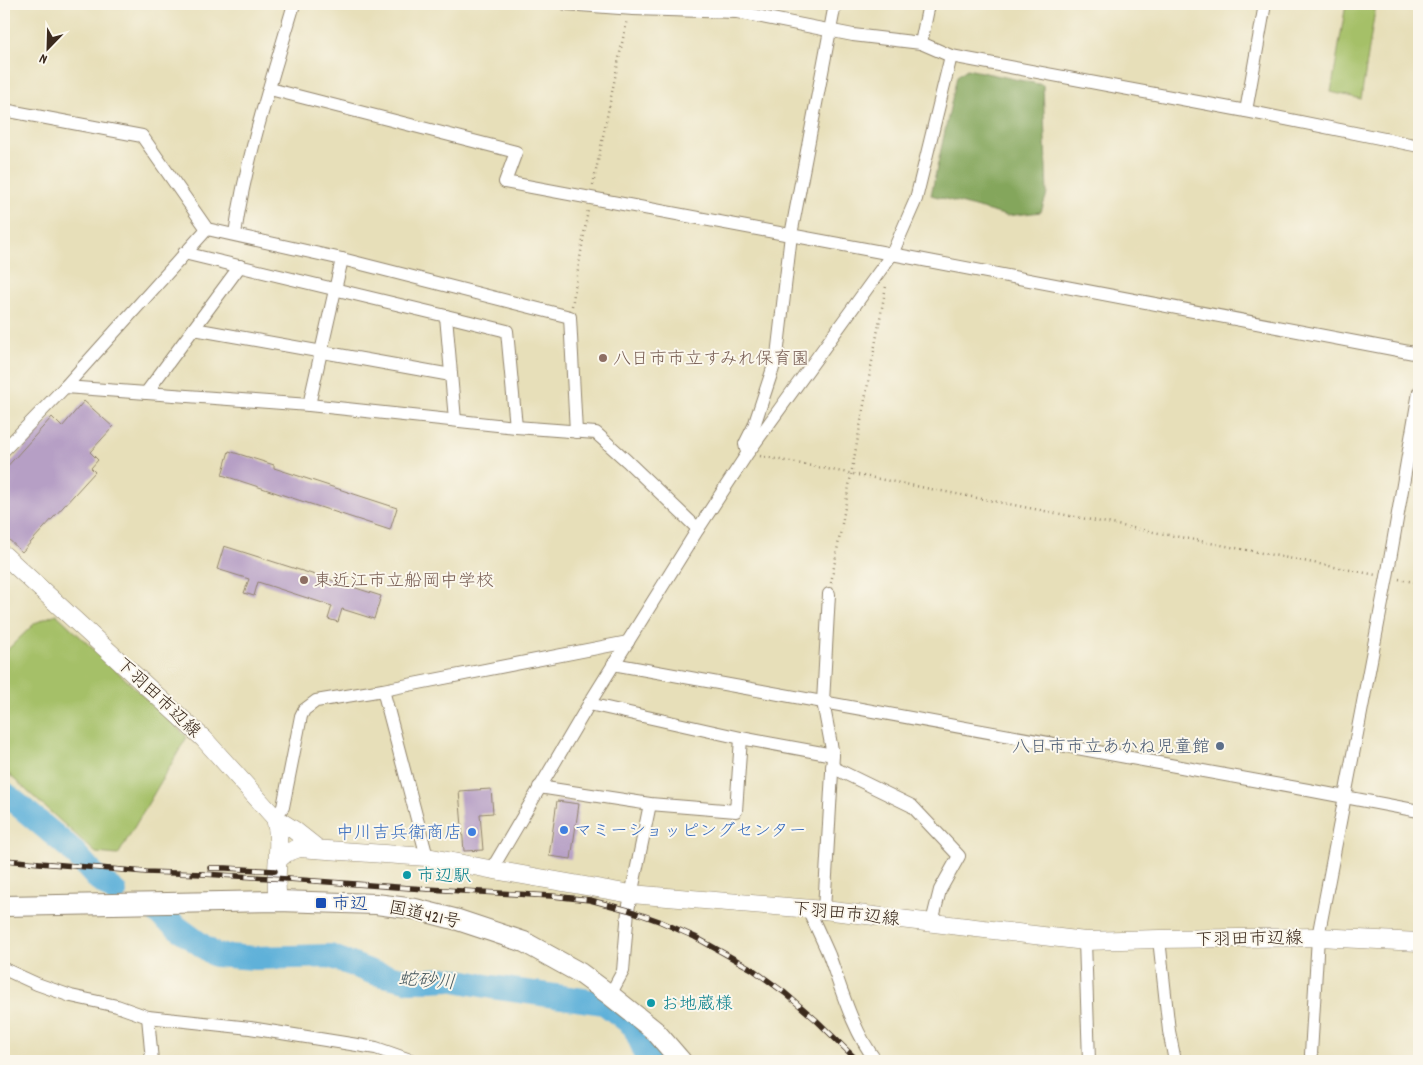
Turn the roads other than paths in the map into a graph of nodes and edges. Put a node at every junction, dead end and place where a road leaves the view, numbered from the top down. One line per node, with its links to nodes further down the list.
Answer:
1 (294, 4): 9 (street)
2 (566, 4): 6 (street)
3 (835, 4): 6 (street)
4 (929, 4): 7 (street)
5 (1265, 4): 11 (street)
6 (830, 31): 7 (street); 15 (street)
7 (921, 43): 8 (street)
8 (951, 56): 11 (street); 17 (street)
9 (270, 89): 14 (street); 15 (street)
10 (4, 110): 13 (street)
11 (1246, 112): 12 (street)
12 (1419, 146)
13 (207, 229): 14 (street); 16 (street)
14 (235, 234): 18 (street)
15 (791, 236): 17 (street); 34 (street)
16 (184, 253): 19 (street); 26 (street)
17 (892, 254): 24 (street); 34 (street)
18 (342, 258): 20 (street); 32 (street)
19 (240, 266): 20 (street); 22 (street)
20 (335, 289): 21 (street); 23 (street)
21 (446, 316): 25 (street); 31 (street)
22 (194, 329): 23 (street); 28 (street)
23 (321, 352): 25 (street); 29 (street)
24 (1419, 354)
25 (451, 375): 30 (street)
26 (65, 387): 28 (street); 33 (street)
27 (1419, 392): 46 (street)
28 (146, 394): 29 (street)
29 (309, 405): 30 (street)
30 (455, 420): 31 (street)
31 (516, 426): 32 (street)
32 (576, 432): 35 (street)
33 (4, 450)
34 (747, 454): 35 (street)
35 (698, 529): 38 (street)
36 (4, 555): 49 (main road, 下羽田市辺線)
37 (829, 594): 41 (street)
38 (628, 642): 39 (street); 40 (street)
39 (613, 664): 41 (street); 42 (street)
40 (383, 690): 49 (street); 51 (street)
41 (823, 702): 44 (street); 46 (street)
42 (588, 704): 43 (street); 45 (street)
43 (741, 738): 44 (street); 47 (street)
44 (832, 761): 57 (street); 58 (street)
45 (539, 787): 47 (street); 53 (street)
46 (1345, 797): 48 (street); 59 (street)
47 (650, 804): 54 (street)
48 (1419, 811)
49 (275, 818): 50 (main road, 下羽田市辺線); 52 (main road)
50 (318, 849): 51 (main road, 下羽田市辺線); 52 (main road, 下羽田市辺線)
51 (427, 857): 53 (main road, 下羽田市辺線)
52 (279, 859): 55 (main road)
53 (489, 869): 54 (main road, 下羽田市辺線)
54 (631, 894): 57 (main road, 下羽田市辺線); 64 (street)
55 (278, 902): 56 (highway, 国道421号); 64 (highway, 国道421号)
56 (4, 906)
57 (816, 910): 58 (main road, 下羽田市辺線); 69 (street)
58 (932, 922): 61 (main road, 下羽田市辺線)
59 (1318, 937): 60 (main road, 下羽田市辺線); 62 (main road, 下羽田市辺線); 72 (street)
60 (1159, 939): 61 (main road, 下羽田市辺線); 71 (street)
61 (1085, 941): 70 (street)
62 (1419, 942)
63 (4, 969): 65 (street)
64 (610, 995): 68 (highway, 国道421号)
65 (148, 1017): 66 (street); 67 (street)
66 (152, 1061)
67 (413, 1061)
68 (681, 1061)
69 (876, 1061)
70 (1089, 1061)
71 (1175, 1061)
72 (1314, 1061)

